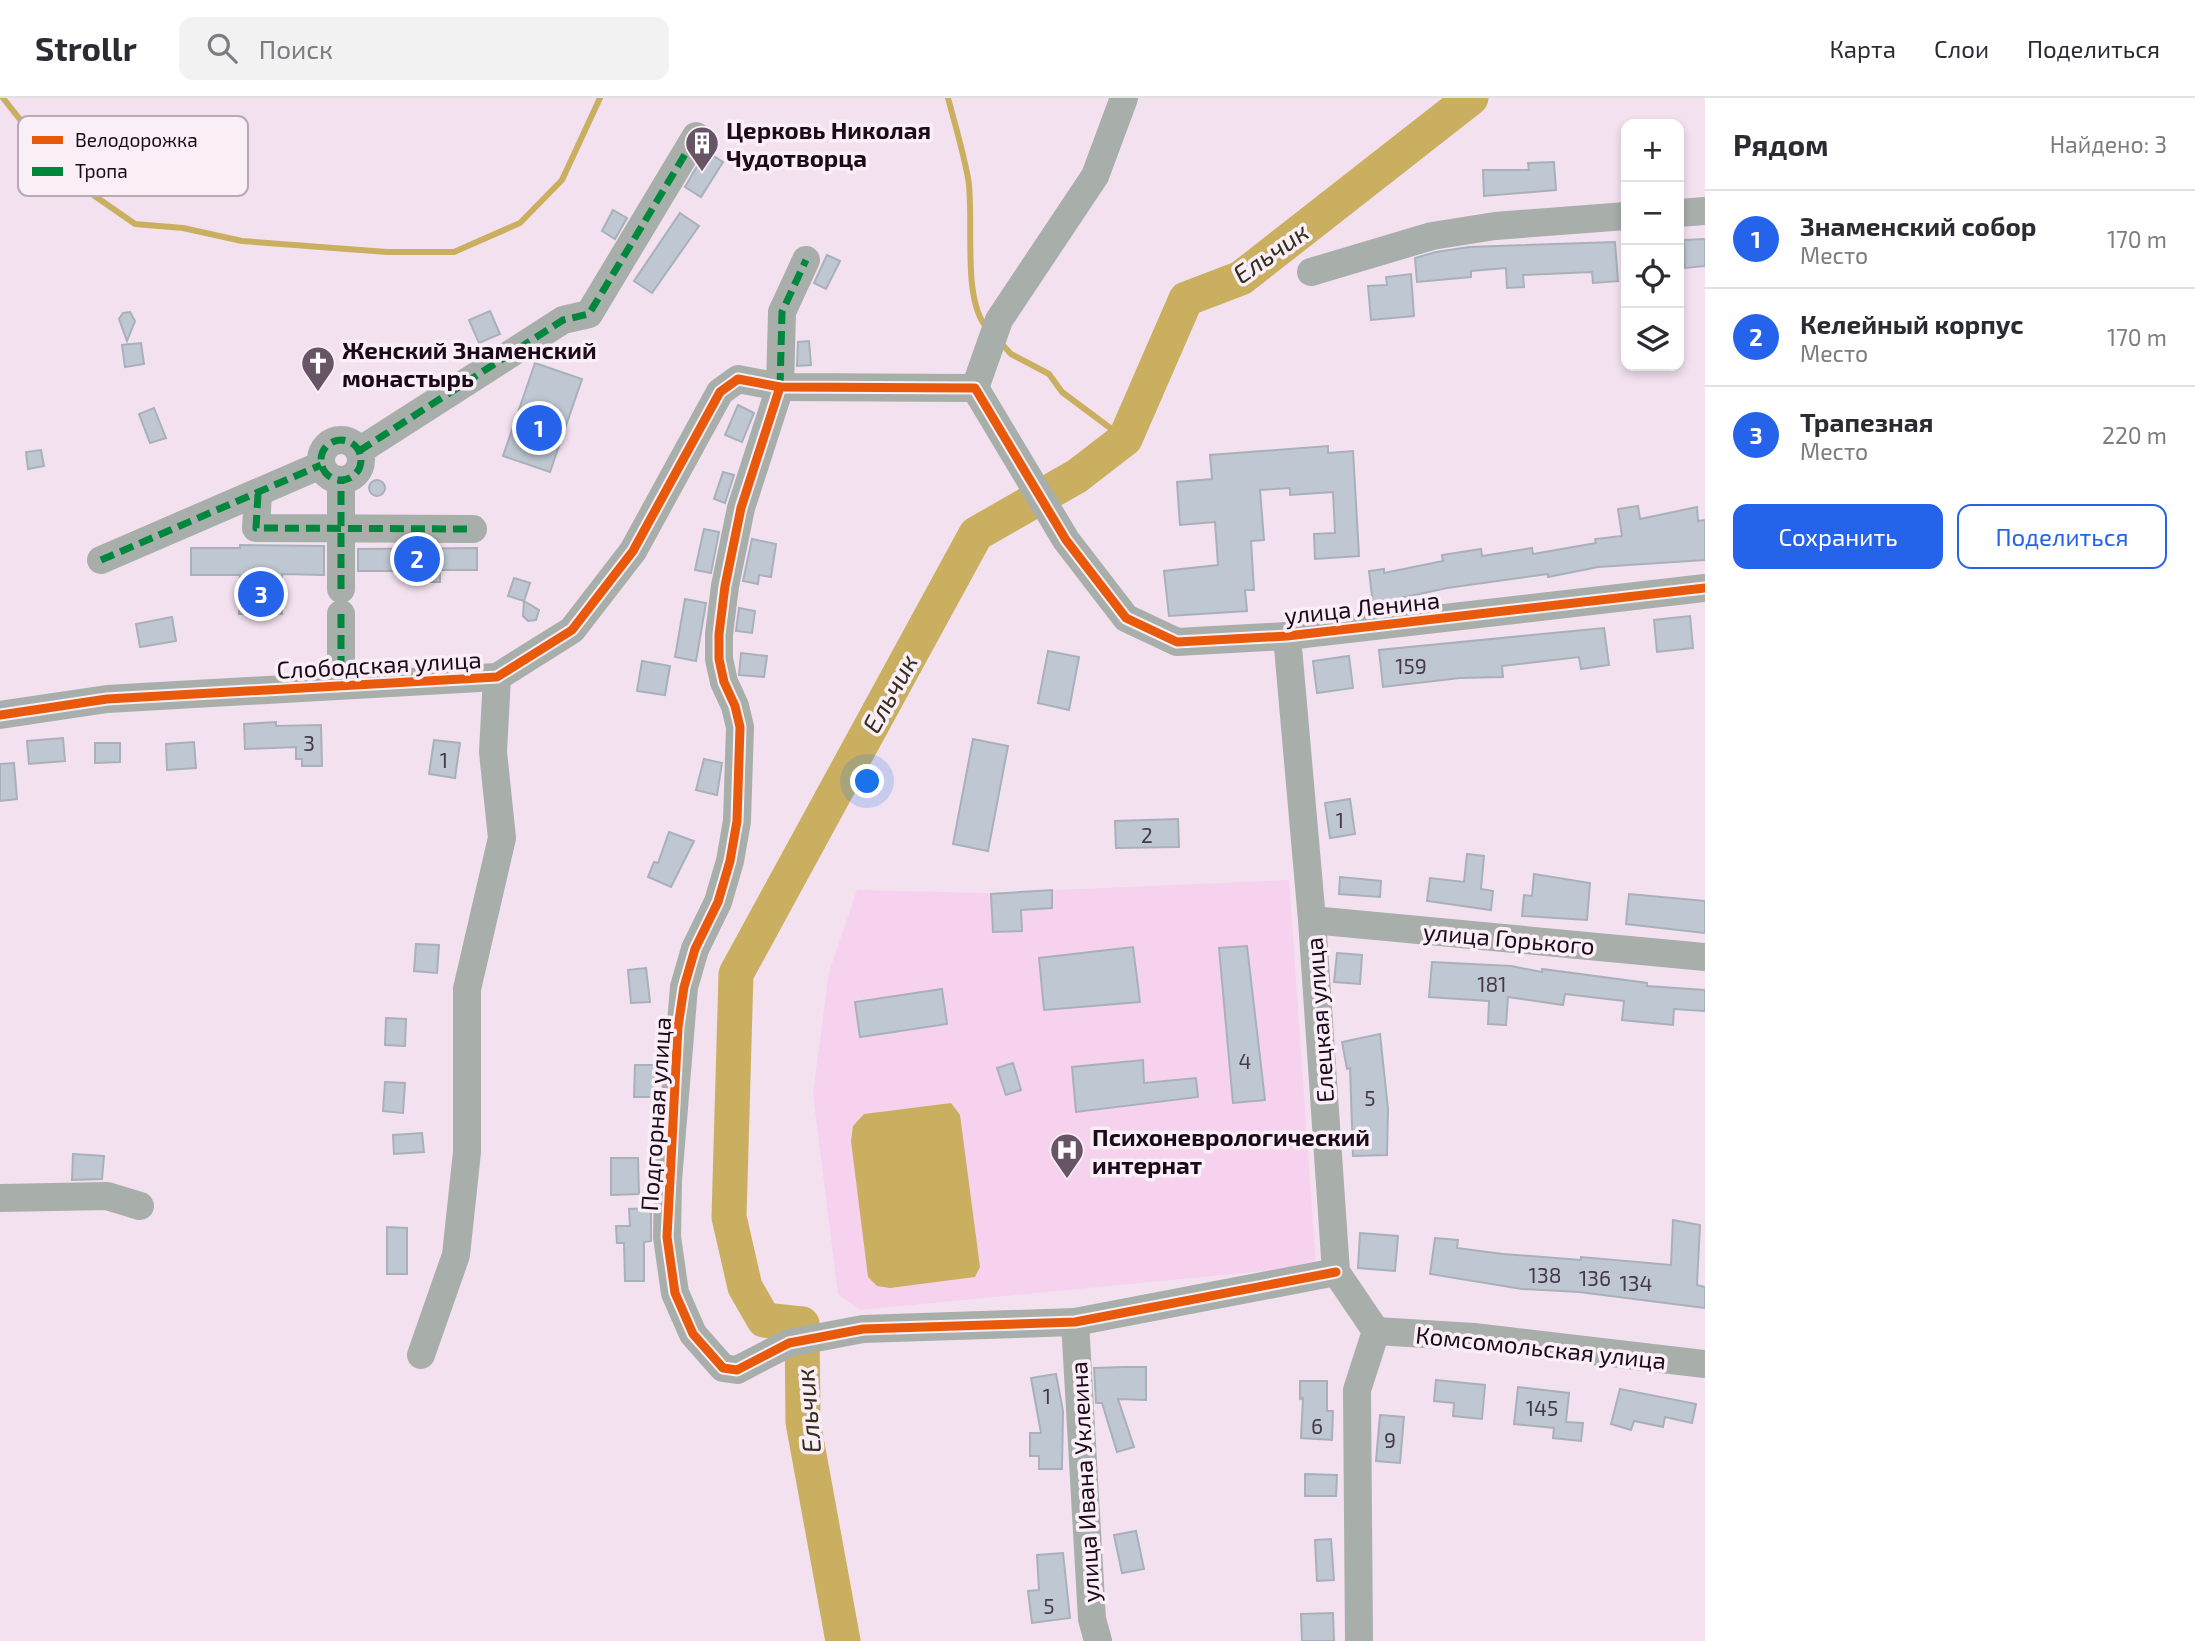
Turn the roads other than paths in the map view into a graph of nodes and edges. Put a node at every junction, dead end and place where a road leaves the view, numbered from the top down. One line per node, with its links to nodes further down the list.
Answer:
1 (1124, 98): 9 (street)
2 (696, 136): 10 (street)
3 (1705, 211): 4 (street)
4 (1684, 212)
5 (1621, 216): 7 (street)
6 (806, 260): 8 (street, Подгорная улица)
7 (1311, 272)
8 (780, 387): 9 (street); 17 (street, Слободская улица); 25 (street, Подгорная улица)
9 (975, 388): 16 (street, улица Ленина)
10 (331, 472): 11 (street); 12 (street)
11 (257, 494): 12 (street); 14 (street)
12 (341, 529): 13 (street); 18 (street)
13 (472, 529)
14 (101, 560)
15 (1705, 588): 16 (street, улица Ленина)
16 (1287, 636): 20 (street, Елецкая улица)
17 (497, 677): 18 (street, Слободская улица); 27 (street)
18 (341, 685): 19 (street, Слободская улица)
19 (0, 715)
20 (1312, 920): 21 (street, улица Горького); 24 (street, Елецкая улица)
21 (1705, 957)
22 (0, 1198): 23 (street)
23 (140, 1206)
24 (1336, 1272): 25 (street, Подгорная улица); 26 (street)
25 (1075, 1322): 29 (street, улица Ивана Уклеина)
26 (1376, 1331): 28 (street, Комсомольская улица); 30 (street)
27 (421, 1355)
28 (1705, 1364)
29 (1098, 1641)
30 (1359, 1641)

